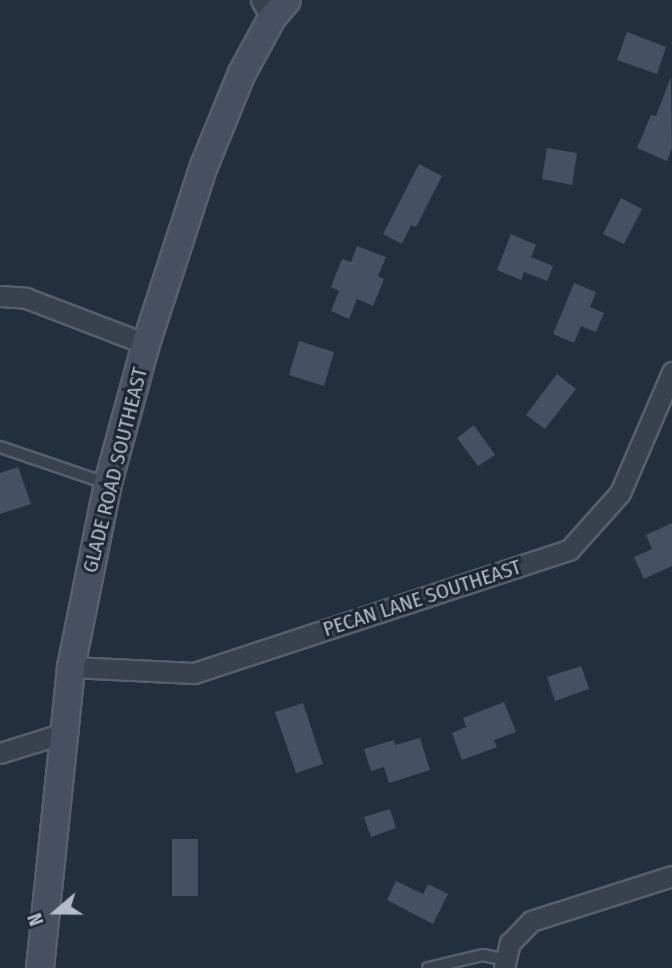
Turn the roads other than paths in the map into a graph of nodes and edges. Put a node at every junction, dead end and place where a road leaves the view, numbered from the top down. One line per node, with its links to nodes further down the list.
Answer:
1 (273, 6): 3 (street, GLADE ROAD SOUTHEAST)
2 (0, 296): 3 (street)
3 (146, 344): 6 (street, GLADE ROAD SOUTHEAST)
4 (672, 372): 7 (street, PECAN LANE SOUTHEAST)
5 (0, 447): 6 (lane)
6 (108, 483): 7 (street, GLADE ROAD SOUTHEAST)
7 (71, 667): 8 (street, GLADE ROAD SOUTHEAST)
8 (64, 733): 9 (street); 12 (street, GLADE ROAD SOUTHEAST)
9 (0, 753)
10 (672, 876): 11 (street)
11 (505, 964): 13 (lane)
12 (40, 968)
13 (428, 968)

